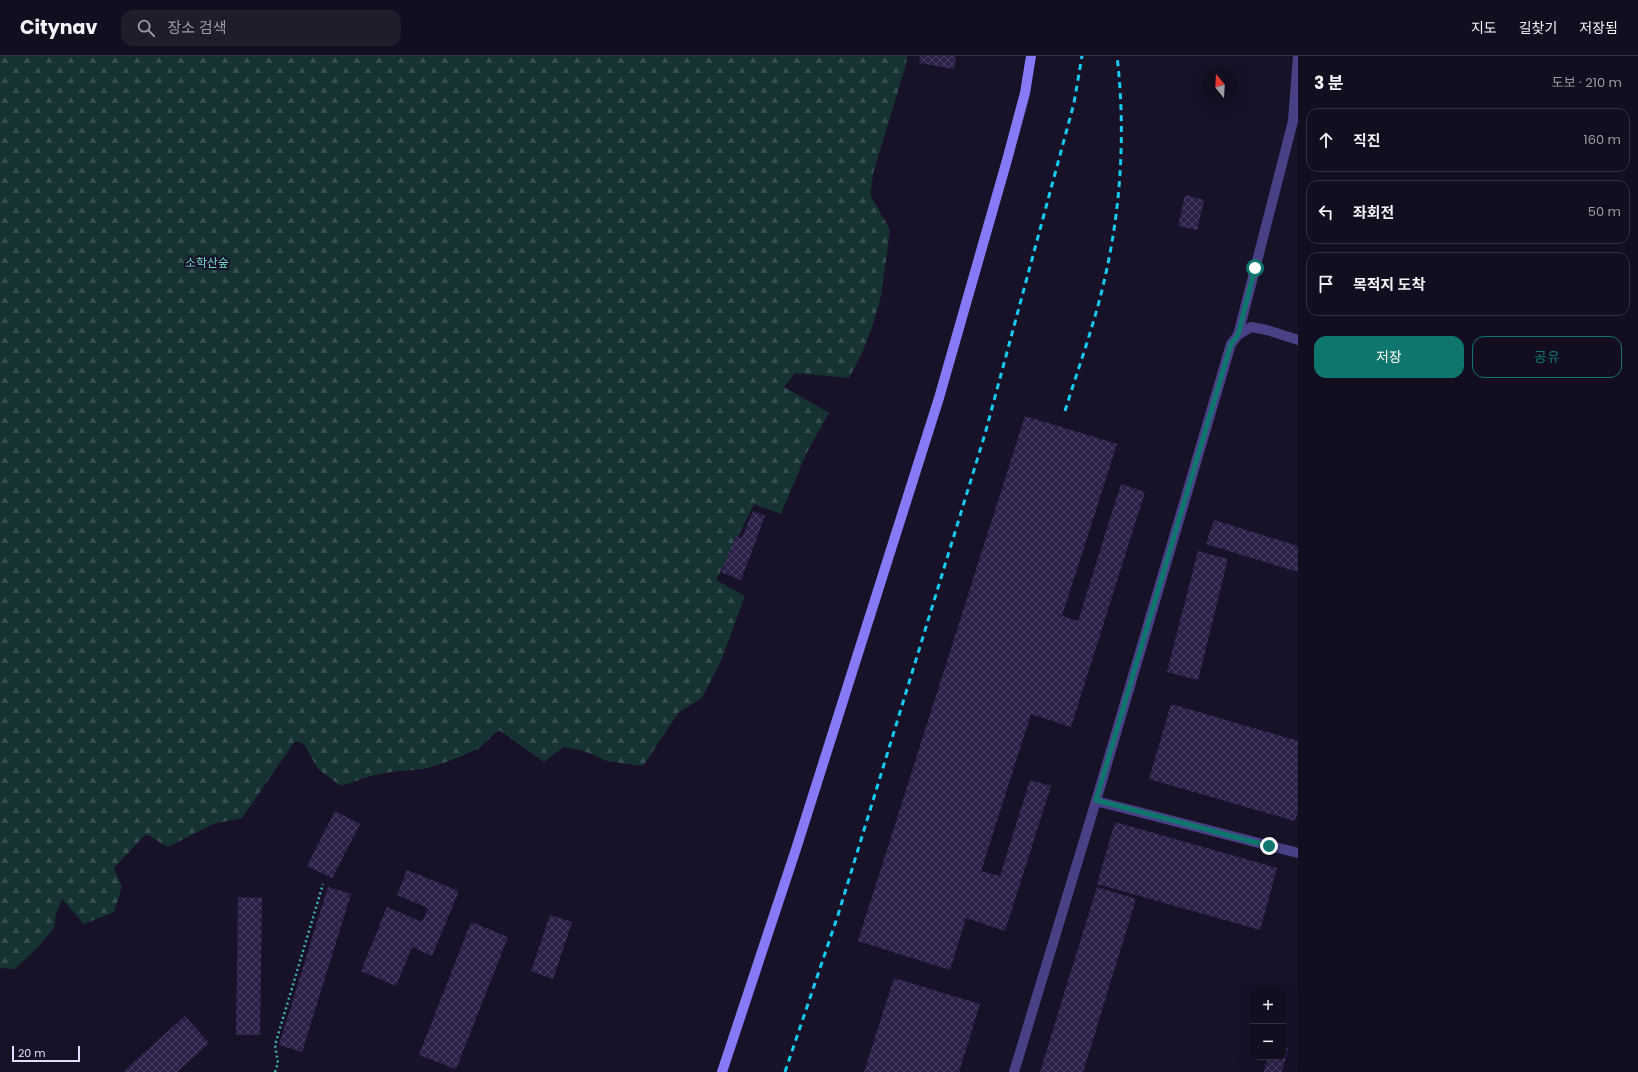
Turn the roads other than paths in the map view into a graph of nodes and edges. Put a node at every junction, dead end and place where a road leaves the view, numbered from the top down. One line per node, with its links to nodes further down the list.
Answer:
1 (1031, 56): 7 (street)
2 (1298, 56): 3 (street)
3 (1238, 335): 4 (street); 5 (street)
4 (1298, 340)
5 (1096, 800): 6 (street); 8 (street)
6 (1298, 853)
7 (722, 1072)
8 (1014, 1072)

